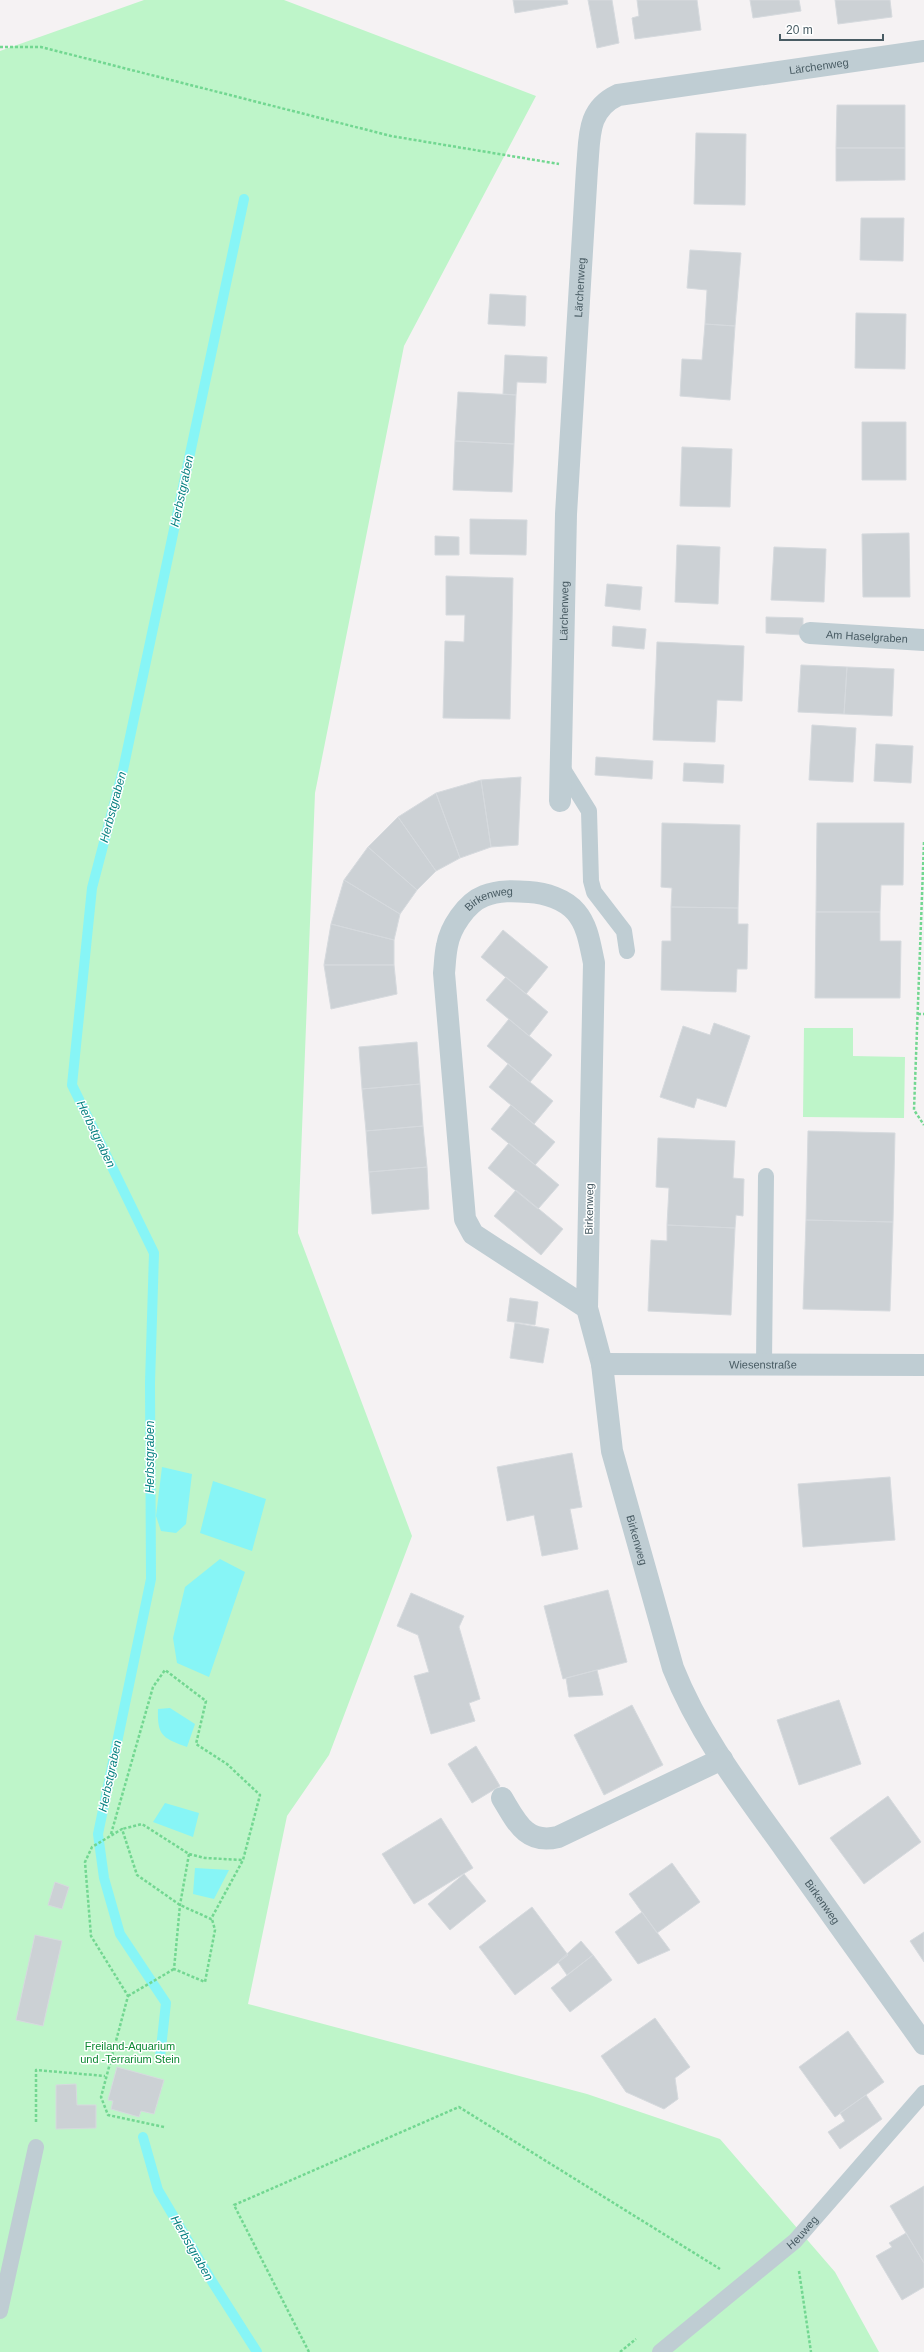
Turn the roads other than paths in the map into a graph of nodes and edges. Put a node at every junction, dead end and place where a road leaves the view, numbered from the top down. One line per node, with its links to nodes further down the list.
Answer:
1 (924, 51): 4 (street, Lärchenweg)
2 (810, 633): 3 (street, Am Haselgraben)
3 (924, 640)
4 (561, 766): 5 (street, Lärchenweg); 6 (lane)
5 (560, 801)
6 (627, 951)
7 (766, 1176): 10 (lane)
8 (587, 1308): 8 (street, Birkenweg); 9 (street, Birkenweg)
9 (602, 1364): 10 (street, Wiesenstraße); 12 (street, Birkenweg)
10 (764, 1364): 11 (street, Wiesenstraße)
11 (924, 1365)
12 (722, 1759): 13 (street); 14 (street, Birkenweg)
13 (502, 1798)
14 (924, 2044)
15 (924, 2093): 18 (lane, Heuweg)
16 (36, 2147): 17 (lane)
17 (0, 2312)
18 (660, 2352)

